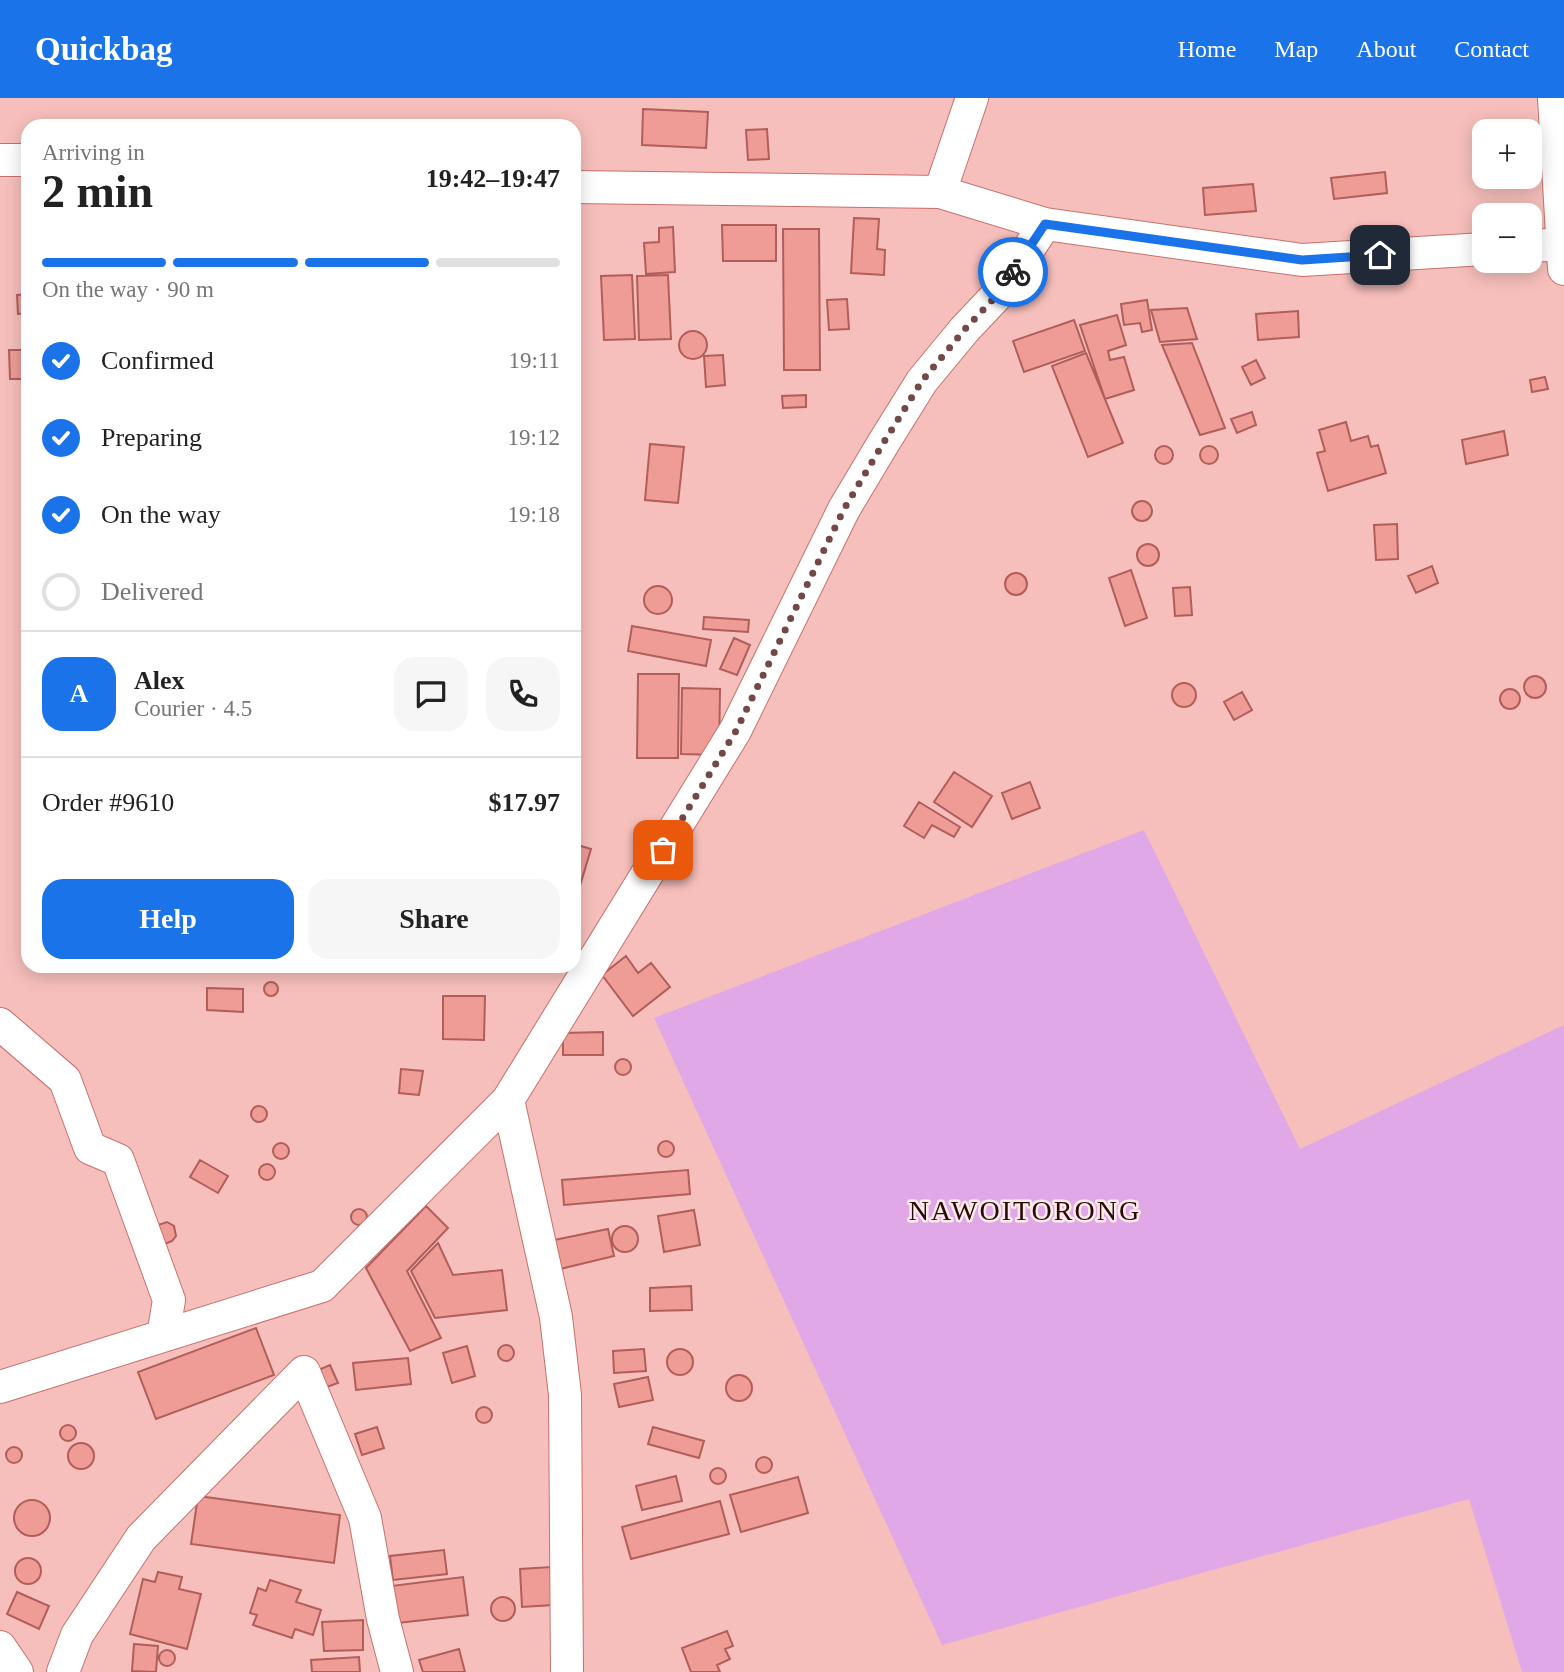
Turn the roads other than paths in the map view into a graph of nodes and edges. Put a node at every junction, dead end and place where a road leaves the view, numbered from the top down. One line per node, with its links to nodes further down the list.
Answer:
1 (972, 98): 6 (street)
2 (1555, 98): 10 (street)
3 (0, 160): 4 (street)
4 (21, 160)
5 (581, 187): 6 (street)
6 (940, 192): 7 (street)
7 (1045, 224): 9 (street); 12 (street)
8 (1542, 249): 10 (street)
9 (1472, 250)
10 (1563, 253)
11 (0, 1024): 13 (street)
12 (508, 1100): 13 (street); 19 (street)
13 (163, 1336): 14 (street)
14 (0, 1387)
15 (0, 1647): 16 (street)
16 (17, 1672)
17 (64, 1672): 18 (street)
18 (397, 1672)
19 (566, 1672)

